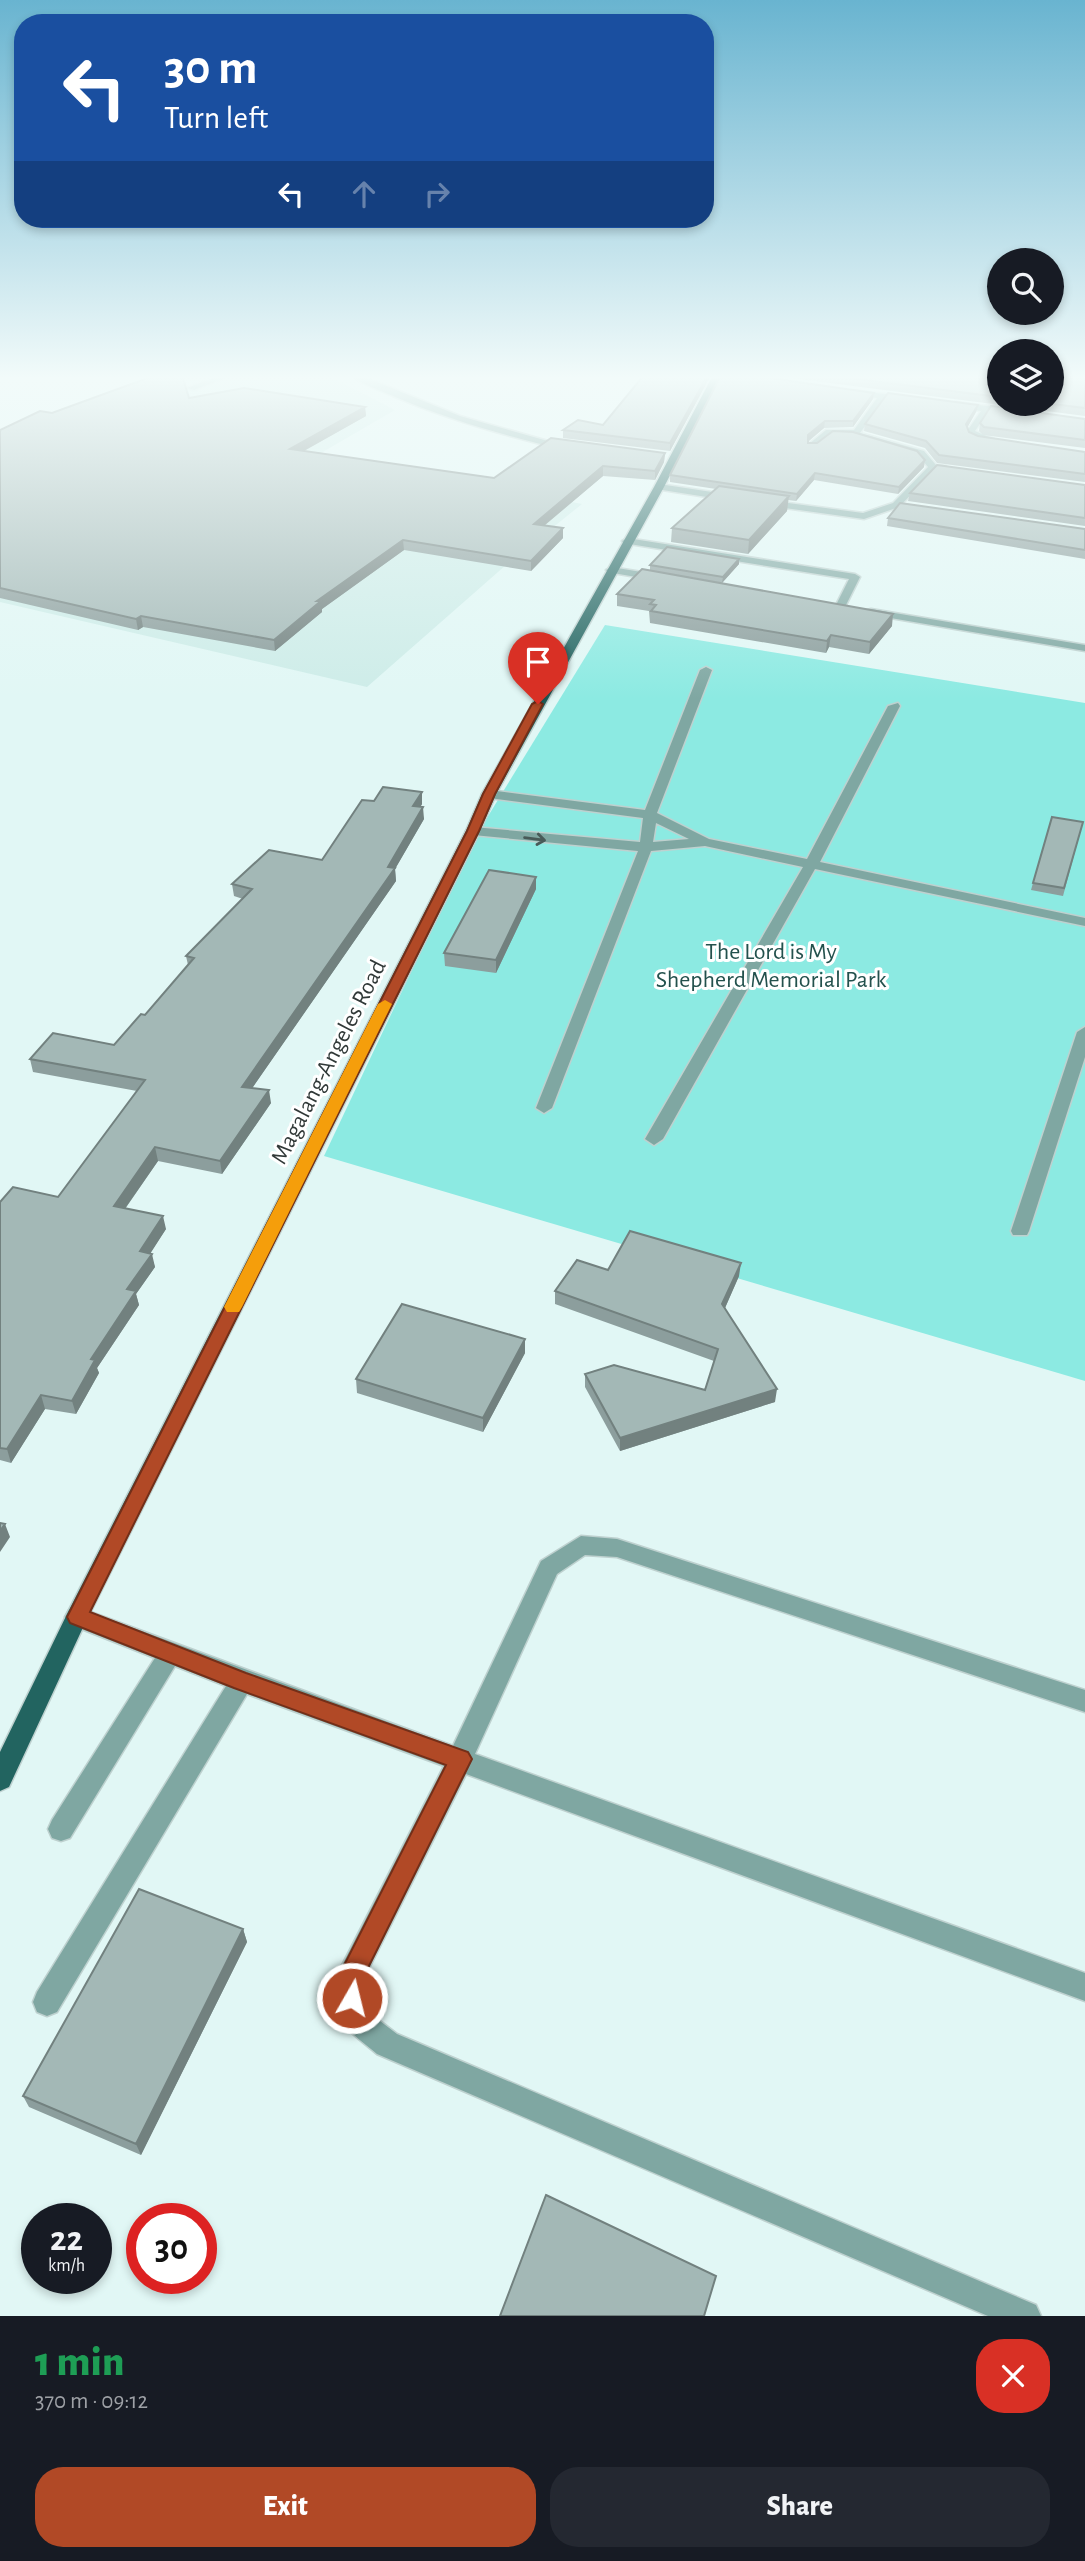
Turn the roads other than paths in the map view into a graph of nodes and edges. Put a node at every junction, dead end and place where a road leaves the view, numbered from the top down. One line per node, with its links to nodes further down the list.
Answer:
1 (660, 483): 3 (main road, Magalang-Angeles Road)
2 (917, 483): 6 (street)
3 (659, 487): 4 (street); 8 (main road, Magalang-Angeles Road)
4 (741, 499)
5 (755, 502): 6 (street)
6 (896, 505): 7 (street)
7 (910, 507)
8 (627, 541): 9 (main road, Magalang-Angeles Road); 12 (street)
9 (611, 570): 10 (street); 16 (main road, Magalang-Angeles Road)
10 (678, 581)
11 (826, 605): 12 (street)
12 (840, 607): 13 (street)
13 (1085, 648)
14 (706, 670): 17 (street)
15 (894, 706): 21 (street)
16 (489, 794): 17 (street); 18 (main road, Magalang-Angeles Road)
17 (650, 815): 19 (street); 20 (street)
18 (473, 831): 20 (street, one-way to 20); 27 (main road, Magalang-Angeles Road)
19 (705, 842): 20 (street); 21 (street)
20 (646, 847): 24 (street)
21 (811, 865): 22 (street); 25 (street)
22 (1085, 922)
23 (1085, 1032): 26 (street)
24 (544, 1108)
25 (654, 1139)
26 (1020, 1231)
27 (77, 1617): 28 (street); 32 (main road, Magalang-Angeles Road)
28 (171, 1652): 29 (street); 33 (street)
29 (242, 1681): 31 (street); 35 (street)
30 (1085, 1701): 31 (street)
31 (460, 1759): 34 (street); 36 (street)
32 (0, 1779)
33 (61, 1829)
34 (1085, 1987)
35 (47, 2002)
36 (1025, 2316)

